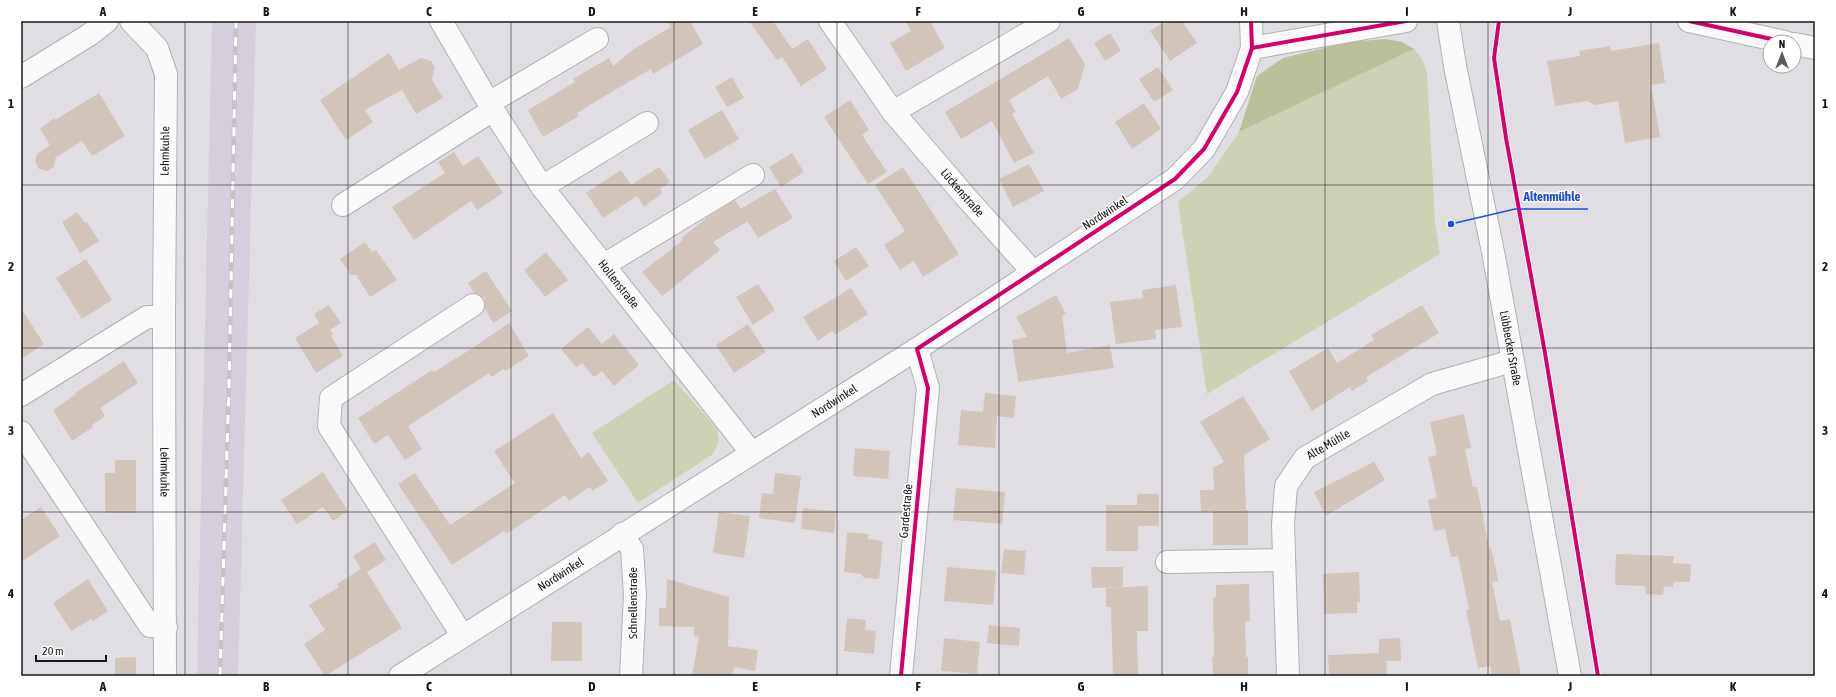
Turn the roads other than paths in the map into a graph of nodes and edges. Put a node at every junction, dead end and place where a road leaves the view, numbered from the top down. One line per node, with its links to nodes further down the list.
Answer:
1 (108, 21): 15 (street)
2 (131, 21): 25 (street, Lehmkuhle)
3 (441, 21): 16 (street, Hollenstraße)
4 (830, 21): 17 (street, Lückenstraße)
5 (1050, 21): 17 (street)
6 (1251, 21): 13 (street)
7 (1406, 21): 13 (street)
8 (1448, 21): 27 (street, Lübbecker Straße)
9 (1689, 21): 10 (street)
10 (1762, 37)
11 (597, 39): 16 (street)
12 (1802, 46): 14 (street)
13 (1252, 48): 23 (street, Nordwinkel)
14 (1815, 48)
15 (21, 77)
16 (491, 106): 20 (street, Hollenstraße); 21 (street)
17 (893, 112): 23 (street, Lückenstraße)
18 (647, 123): 20 (street)
19 (753, 175): 22 (street)
20 (542, 187): 22 (street, Hollenstraße)
21 (343, 205)
22 (604, 265): 30 (street, Hollenstraße)
23 (1032, 272): 26 (street, Nordwinkel)
24 (473, 305): 35 (street)
25 (164, 317): 28 (street); 34 (street, Lehmkuhle)
26 (917, 349): 30 (street, Nordwinkel); 39 (street, Gardestraße)
27 (1512, 361): 32 (street, Alte Mühle); 41 (street, Lübbecker Straße)
28 (21, 396)
29 (21, 432): 34 (street)
30 (752, 452): 31 (street, Nordwinkel)
31 (622, 534): 35 (street, Nordwinkel); 38 (street, Schnellenstraße)
32 (1284, 560): 33 (street); 40 (street, Alte Mühle)
33 (1168, 562)
34 (166, 627): 36 (street, Lehmkuhle)
35 (462, 635): 37 (street, Nordwinkel)
36 (165, 676)
37 (400, 676)
38 (631, 676)
39 (901, 676)
40 (1288, 676)
41 (1570, 676)

